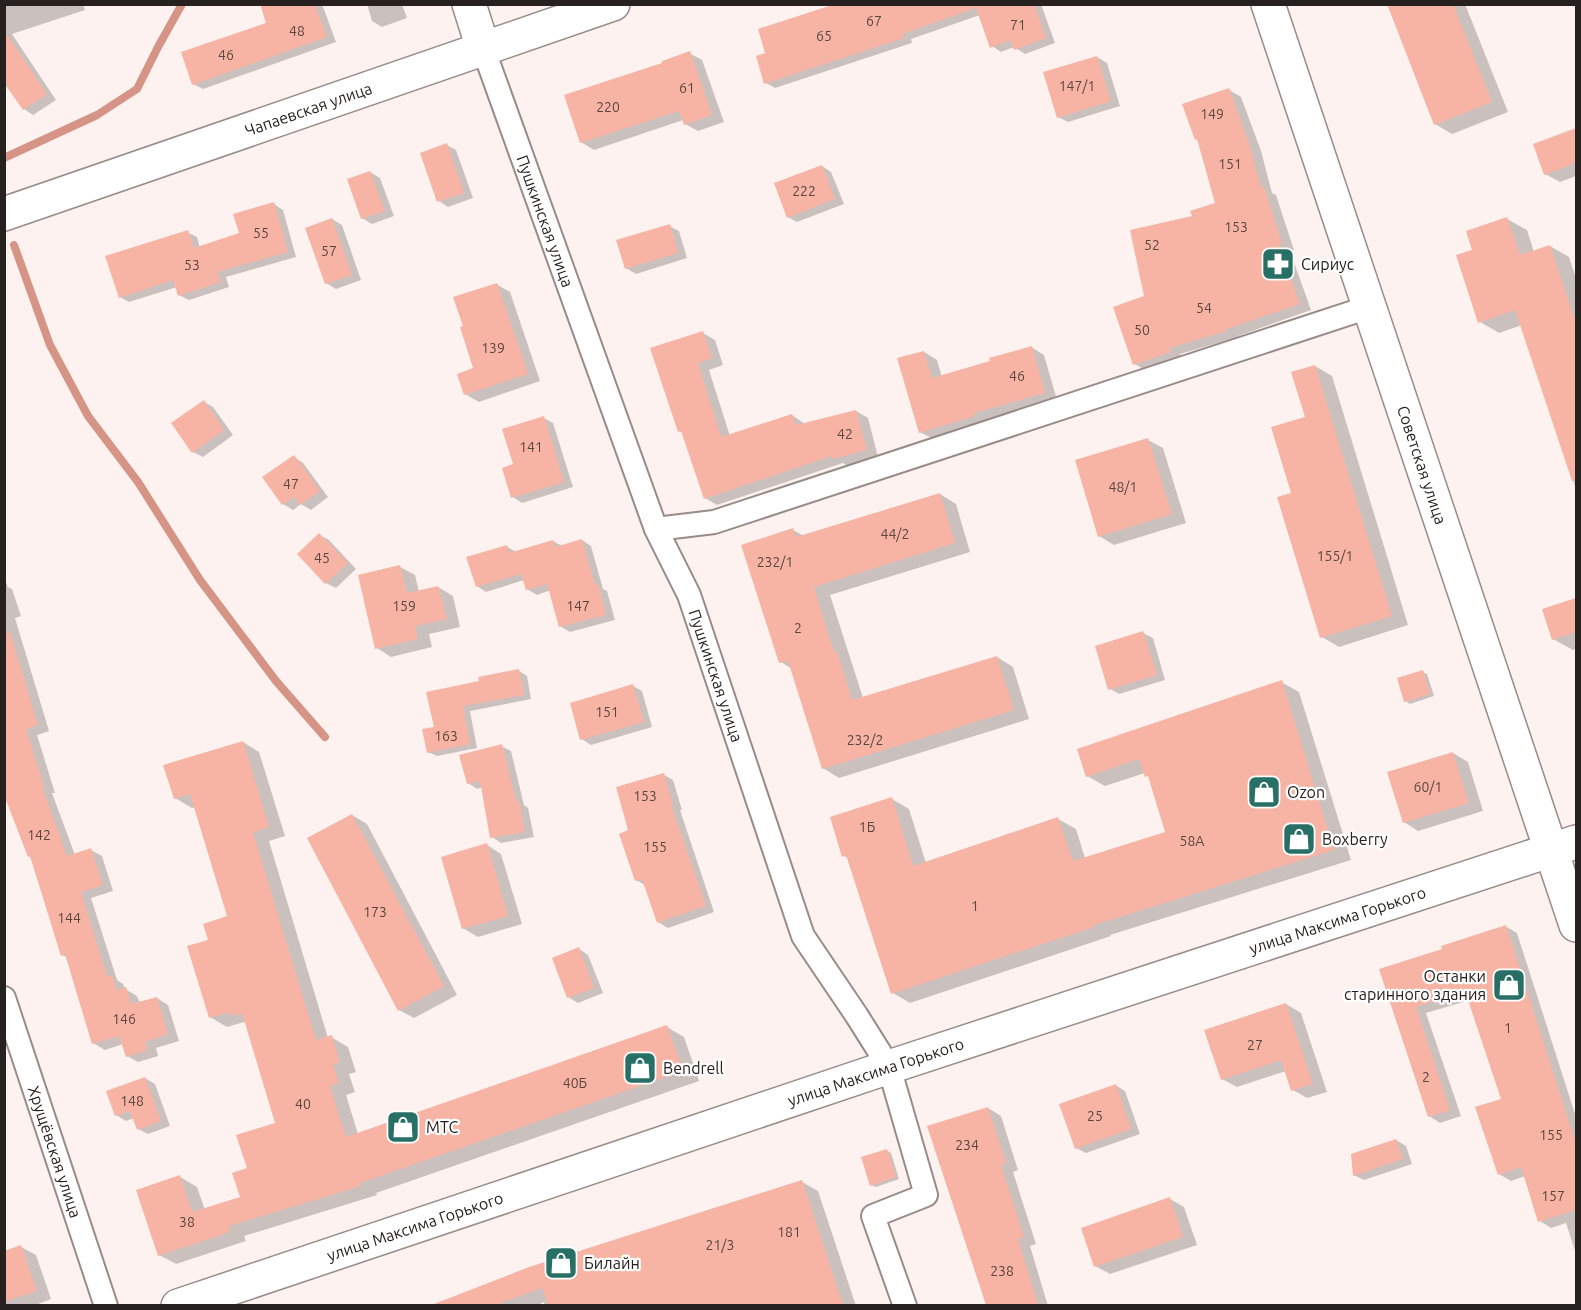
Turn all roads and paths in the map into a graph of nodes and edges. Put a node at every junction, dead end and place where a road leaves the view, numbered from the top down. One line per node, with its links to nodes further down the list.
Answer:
1 (469, 4): 4 (main road, Пушкинская улица)
2 (613, 4): 4 (main road, Чапаевская улица)
3 (1268, 4): 6 (main road, Советская улица)
4 (483, 48): 5 (main road, Чапаевская улица); 7 (street, Пушкинская улица)
5 (4, 214)
6 (1369, 307): 7 (street); 8 (main road, Советская улица)
7 (656, 530): 11 (street, Пушкинская улица)
8 (1564, 846): 9 (main road, Советская улица); 11 (main road, улица Максима Горького)
9 (1576, 926)
10 (4, 998): 12 (street, Хрущёвская улица)
11 (889, 1067): 13 (main road, улица Максима Горького); 14 (street, Пушкинская улица)
12 (106, 1305)
13 (178, 1305)
14 (905, 1305)

